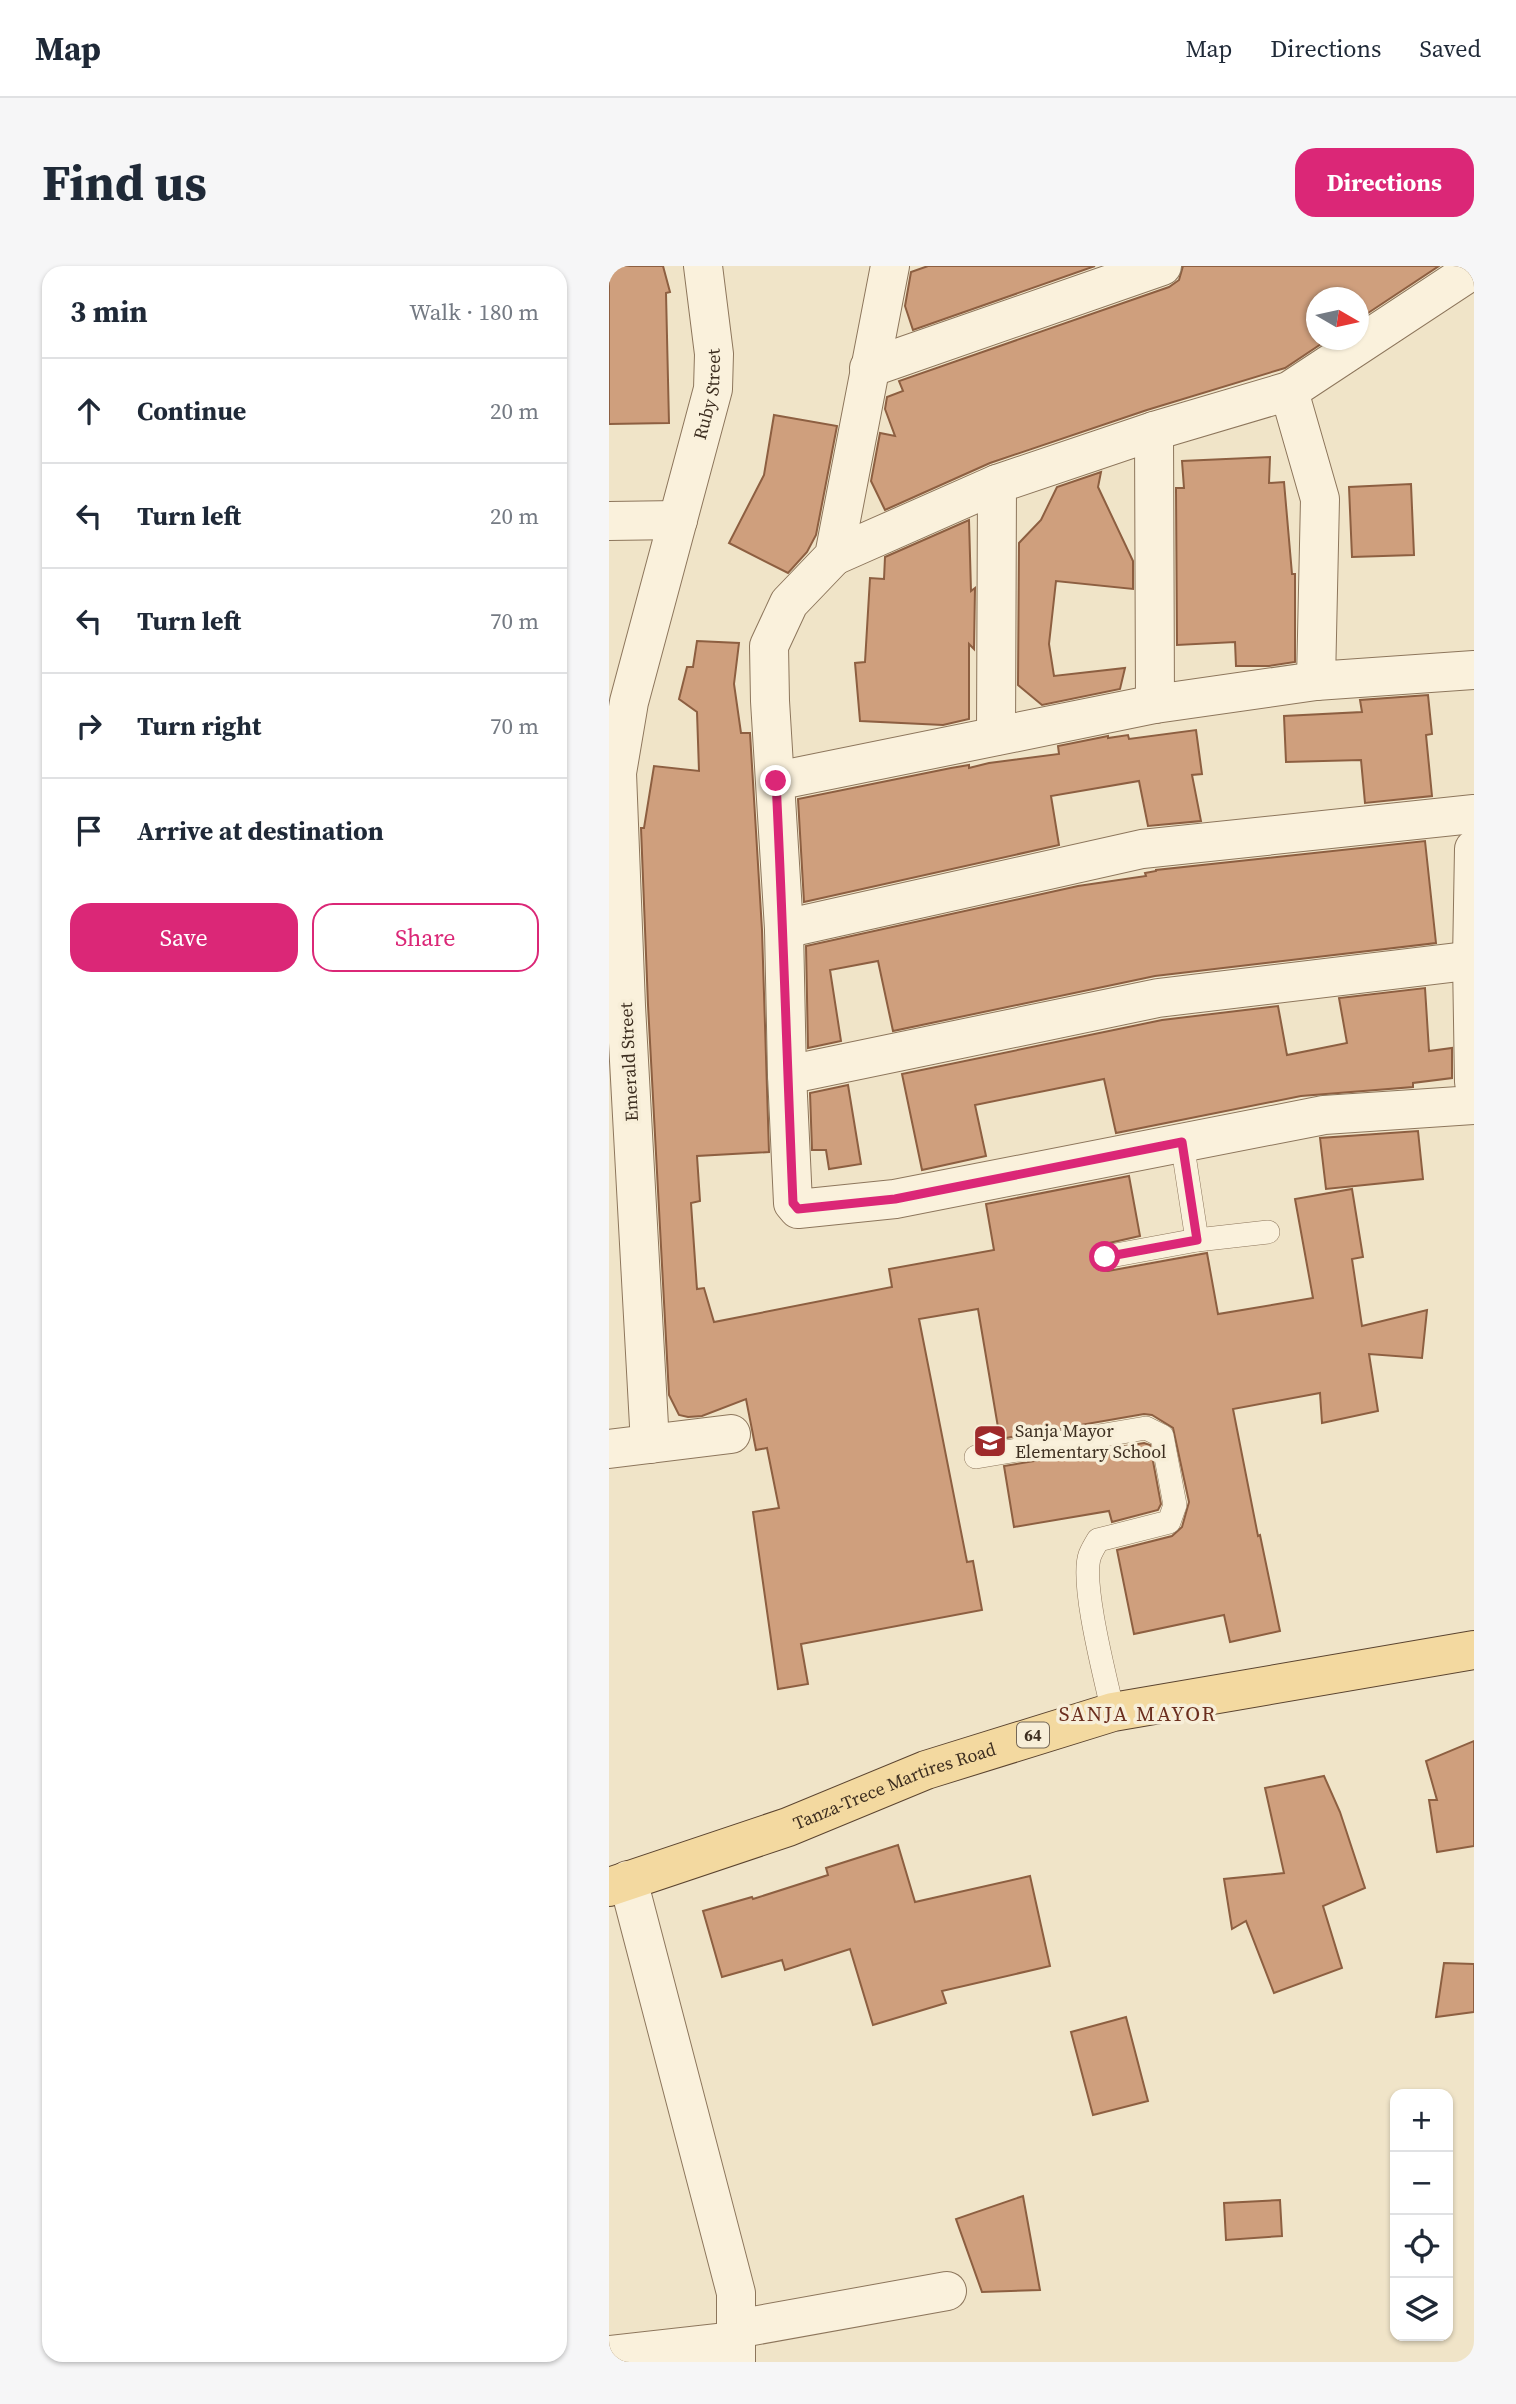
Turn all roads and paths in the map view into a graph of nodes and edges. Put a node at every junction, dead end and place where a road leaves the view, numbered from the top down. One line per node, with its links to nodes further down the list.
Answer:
1 (703, 266): 9 (street, Ruby Street)
2 (890, 266): 5 (street)
3 (1162, 266): 5 (street)
4 (1474, 269): 6 (street)
5 (869, 368): 11 (street)
6 (1289, 391): 7 (street); 13 (street)
7 (1154, 431): 8 (street); 14 (street)
8 (997, 484): 11 (street); 15 (street)
9 (678, 520): 10 (street); 29 (street, Emerald Street)
10 (609, 521)
11 (834, 556): 16 (street)
12 (1474, 670): 13 (street)
13 (1317, 681): 14 (street)
14 (1156, 704): 15 (street)
15 (996, 736): 16 (street)
16 (776, 781): 19 (street)
17 (1474, 814): 19 (street)
18 (1474, 849): 20 (street)
19 (784, 929): 21 (street)
20 (1473, 960): 21 (street); 22 (street)
21 (787, 1075): 24 (street)
22 (1474, 1082)
23 (1474, 1105): 24 (street)
24 (1182, 1142): 26 (lane)
25 (1268, 1232): 26 (lane)
26 (1197, 1240): 27 (lane)
27 (1105, 1257)
28 (731, 1434): 29 (street)
29 (650, 1444): 30 (street)
30 (609, 1449)
31 (976, 1457): 33 (lane)
32 (1474, 1650): 33 (main road, Tanza-Trece Martires Road / 64)
33 (1113, 1712): 34 (main road, Tanza-Trece Martires Road / 64)
34 (619, 1884): 36 (street)
35 (947, 2291): 36 (street)
36 (736, 2344): 37 (street)
37 (609, 2356)

